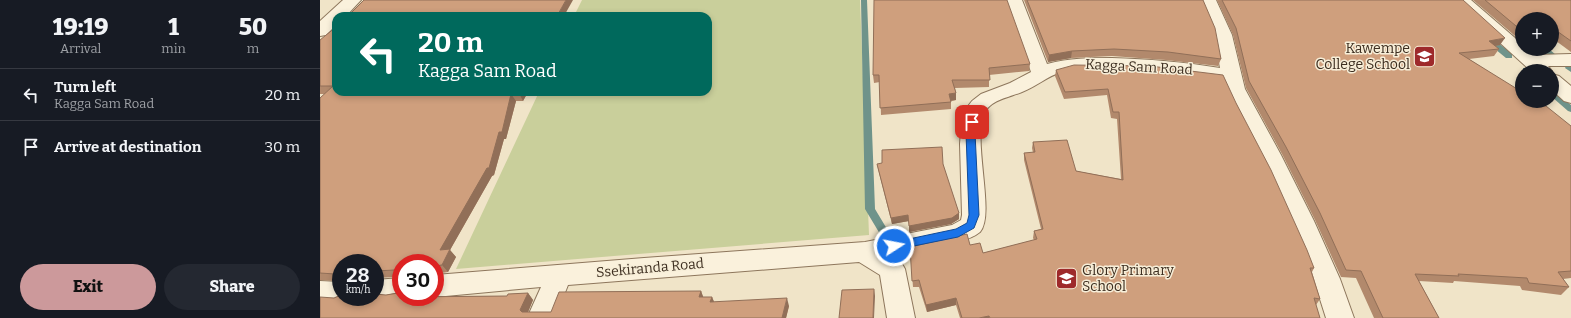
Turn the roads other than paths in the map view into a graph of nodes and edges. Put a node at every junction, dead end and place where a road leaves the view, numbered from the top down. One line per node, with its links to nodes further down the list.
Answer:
1 (353, 0): 5 (street)
2 (1014, 0): 11 (street)
3 (1208, 0): 12 (street)
4 (1461, 0): 9 (street)
5 (340, 12)
6 (332, 20): 7 (street)
7 (320, 31)
8 (1571, 60): 10 (street)
9 (1534, 64)
10 (1548, 64)
11 (1041, 73): 12 (street, Kagga Sam Road); 15 (street, Kagga Sam Road)
12 (1230, 75): 22 (street)
13 (1559, 86): 14 (street)
14 (1571, 97)
15 (865, 252): 16 (street, Ssekiranda Road); 21 (street)
16 (558, 277): 17 (street, Ssekiranda Road); 20 (street)
17 (444, 285)
18 (320, 292): 19 (street)
19 (332, 293)
20 (541, 318)
21 (901, 318)
22 (1340, 318)

